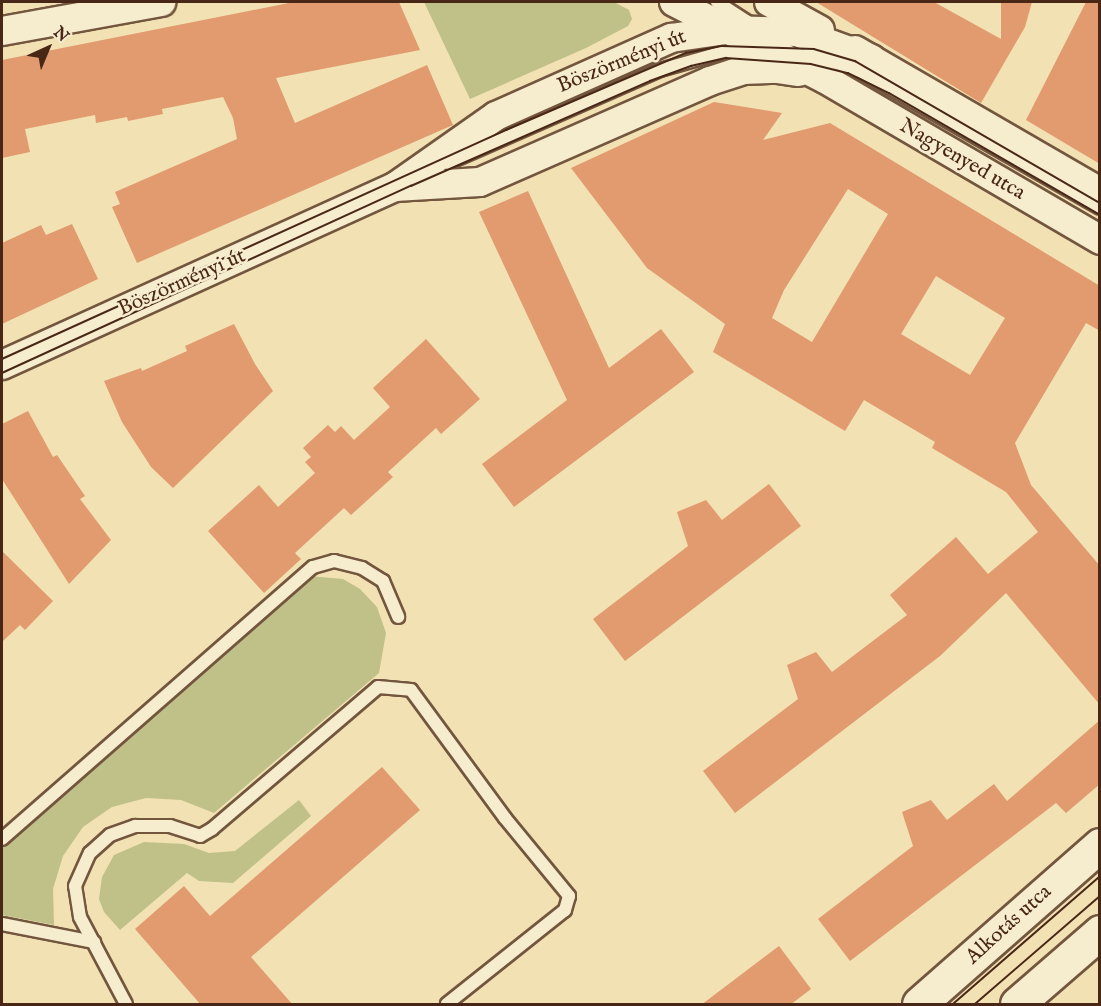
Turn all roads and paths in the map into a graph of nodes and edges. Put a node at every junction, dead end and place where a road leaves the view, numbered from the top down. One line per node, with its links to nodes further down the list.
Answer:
1 (161, 2): 7 (street)
2 (660, 2): 9 (street)
3 (674, 2): 6 (street)
4 (717, 2): 8 (lane)
5 (769, 2): 10 (street)
6 (726, 30): 8 (street, Böszörményi út); 9 (street, Böszörményi út)
7 (2, 31)
8 (767, 42): 10 (street, Böszörményi út); 11 (street); 12 (lane)
9 (649, 46): 12 (street, Böszörményi út)
10 (871, 59): 13 (street, Nagyenyed utca)
11 (817, 68): 12 (street, Böszörményi út); 14 (lane); 15 (street, Nagyenyed utca)
12 (395, 187): 16 (street, Böszörményi út)
13 (1100, 192)
14 (1100, 208)
15 (1100, 240)
16 (2, 365)
17 (398, 617): 18 (lane)
18 (2, 839)
19 (1100, 845): 25 (main road, Alkotás utca)
20 (2, 924): 22 (lane)
21 (1100, 932): 26 (main road)
22 (94, 942): 23 (lane); 24 (lane)
23 (126, 1005)
24 (447, 1005)
25 (919, 1005)
26 (1017, 1005)

